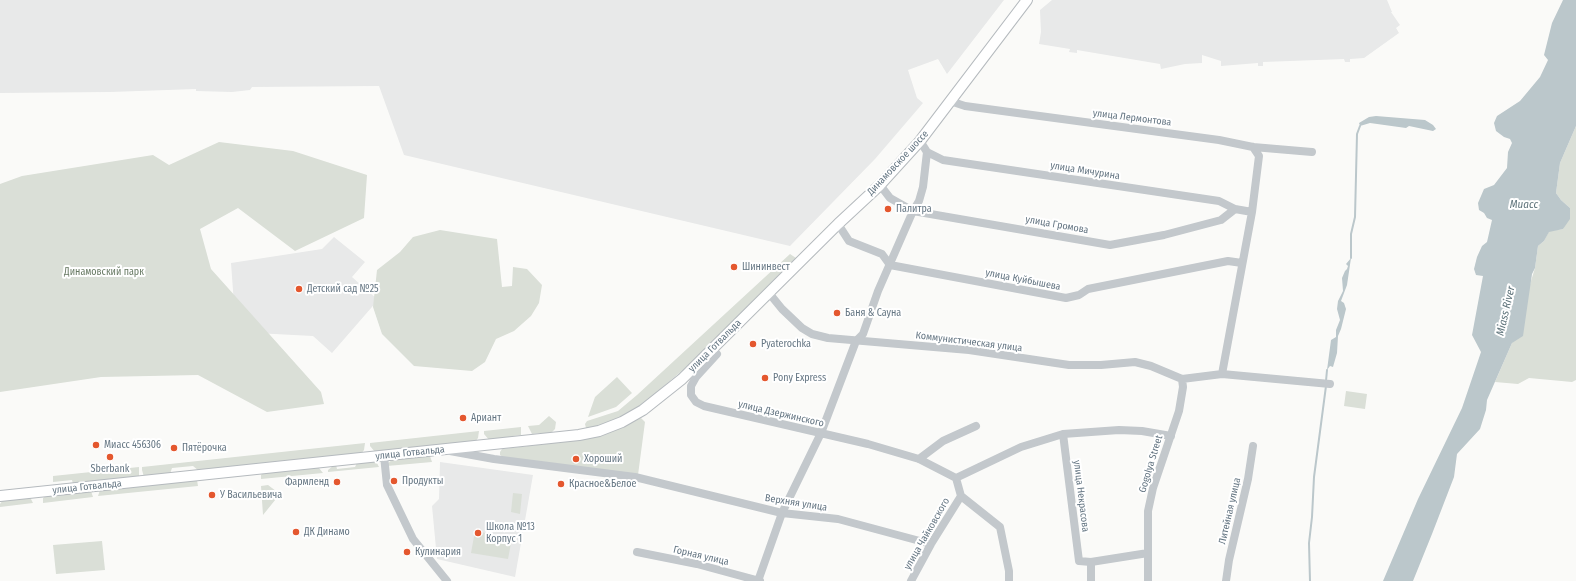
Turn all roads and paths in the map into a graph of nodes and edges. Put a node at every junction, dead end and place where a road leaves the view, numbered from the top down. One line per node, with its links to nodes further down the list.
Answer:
1 (1027, 0): 2 (main road, Динамовское шоссе)
2 (950, 101): 3 (main road, Динамовское шоссе); 4 (street, улица Лермонтова)
3 (920, 142): 5 (street); 7 (main road, Динамовское шоссе)
4 (1253, 146): 6 (street, улица Лермонтова); 10 (street)
5 (927, 152): 8 (street, улица Мичурина); 9 (street)
6 (1312, 152)
7 (880, 185): 9 (street, улица Громова); 11 (main road, Динамовское шоссе)
8 (1235, 209): 9 (street, улица Громова); 10 (street, улица Мичурина)
9 (913, 211): 13 (street)
10 (1252, 212): 12 (street)
11 (838, 224): 13 (street); 14 (main road, Динамовское шоссе)
12 (1242, 263): 13 (street, улица Куйбышева); 17 (street)
13 (890, 265): 15 (street)
14 (768, 293): 15 (street, Коммунистическая улица); 24 (main road, улица Готвальда)
15 (856, 341): 18 (street, Коммунистическая улица); 21 (street)
16 (718, 354): 21 (street, улица Дзержинского)
17 (1222, 374): 18 (street); 19 (street)
18 (1182, 379): 23 (street, Gogolya Street)
19 (1326, 383)
20 (976, 426): 29 (street)
21 (822, 434): 29 (street, улица Дзержинского); 33 (street)
22 (1063, 434): 23 (street); 30 (street); 37 (street, улица Некрасова)
23 (1170, 436): 36 (street, Gogolya Street)
24 (493, 445): 26 (main road, улица Готвальда); 28 (street)
25 (1253, 446): 44 (street, Литейная улица)
26 (444, 450): 27 (main road, улица Готвальда); 28 (street, Верхняя улица)
27 (384, 456): 31 (main road, улица Готвальда); 38 (street)
28 (494, 458): 33 (street, Верхняя улица)
29 (919, 459): 30 (street, улица Дзержинского)
30 (956, 478): 32 (street)
31 (0, 496)
32 (961, 496): 34 (street, улица Чайковского); 41 (street)
33 (782, 513): 34 (street, Верхняя улица); 39 (street)
34 (931, 544): 40 (street, улица Чайковского)
35 (637, 552): 39 (street, Горная улица)
36 (1148, 553): 37 (street); 43 (street, Gogolya Street)
37 (1091, 562): 42 (street)
38 (447, 581)
39 (759, 581)
40 (911, 581)
41 (1009, 581)
42 (1091, 581)
43 (1148, 581)
44 (1226, 581)

